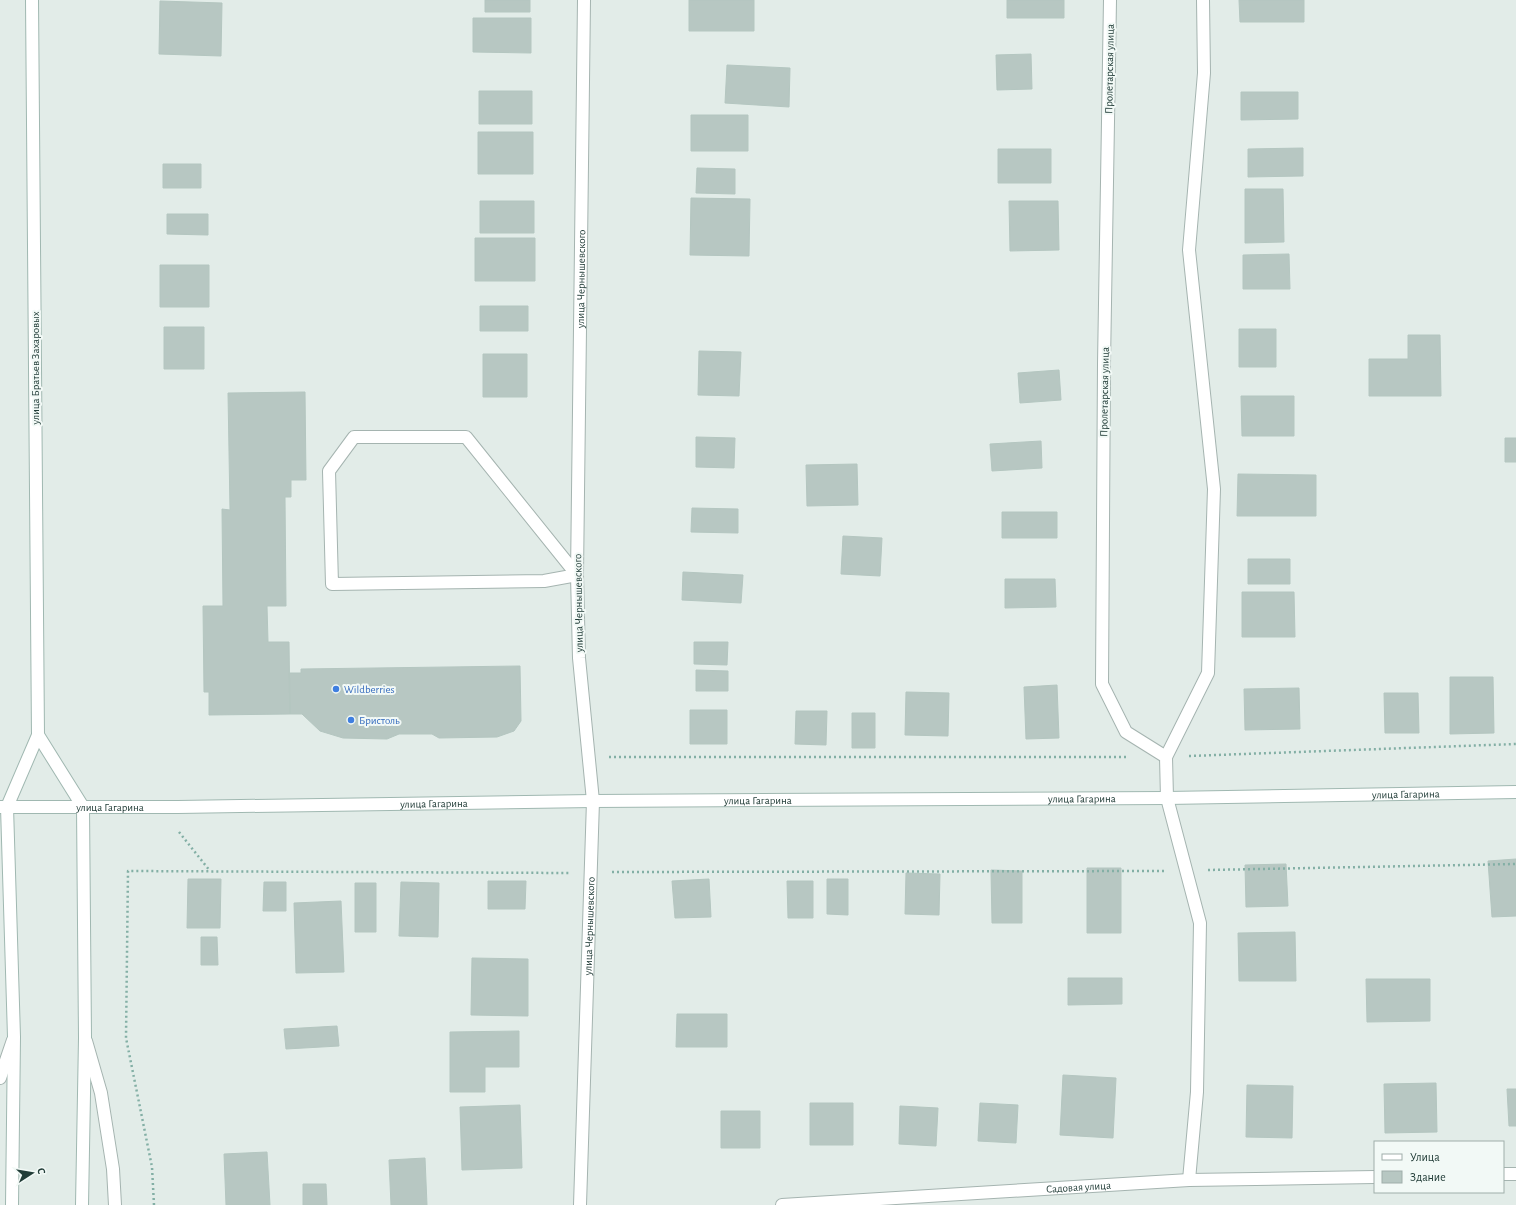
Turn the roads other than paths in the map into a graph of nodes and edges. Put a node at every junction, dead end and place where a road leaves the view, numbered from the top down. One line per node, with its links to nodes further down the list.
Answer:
1 (32, 0): 6 (street, улица Братьев Захаровых)
2 (584, 0): 5 (street, улица Чернышевского)
3 (1110, 0): 7 (street, Пролетарская улица)
4 (1203, 0): 7 (street)
5 (577, 575): 5 (street); 10 (street, улица Чернышевского)
6 (38, 735): 11 (street, улица Братьев Захаровых); 12 (street)
7 (1166, 757): 9 (street)
8 (1516, 792): 9 (street, улица Гагарина)
9 (1167, 798): 10 (street, улица Гагарина); 19 (street)
10 (593, 801): 12 (street, улица Гагарина); 23 (street, улица Чернышевского)
11 (3, 807): 12 (street, улица Гагарина); 13 (street)
12 (83, 807): 14 (street)
13 (14, 1037): 15 (street); 20 (street)
14 (85, 1038): 21 (street); 22 (street)
15 (0, 1078)
16 (1504, 1174): 17 (street)
17 (1516, 1174)
18 (1374, 1176): 19 (street, Садовая улица)
19 (1189, 1180): 24 (street, Садовая улица)
20 (12, 1205)
21 (82, 1205)
22 (115, 1205)
23 (580, 1205)
24 (782, 1205)

